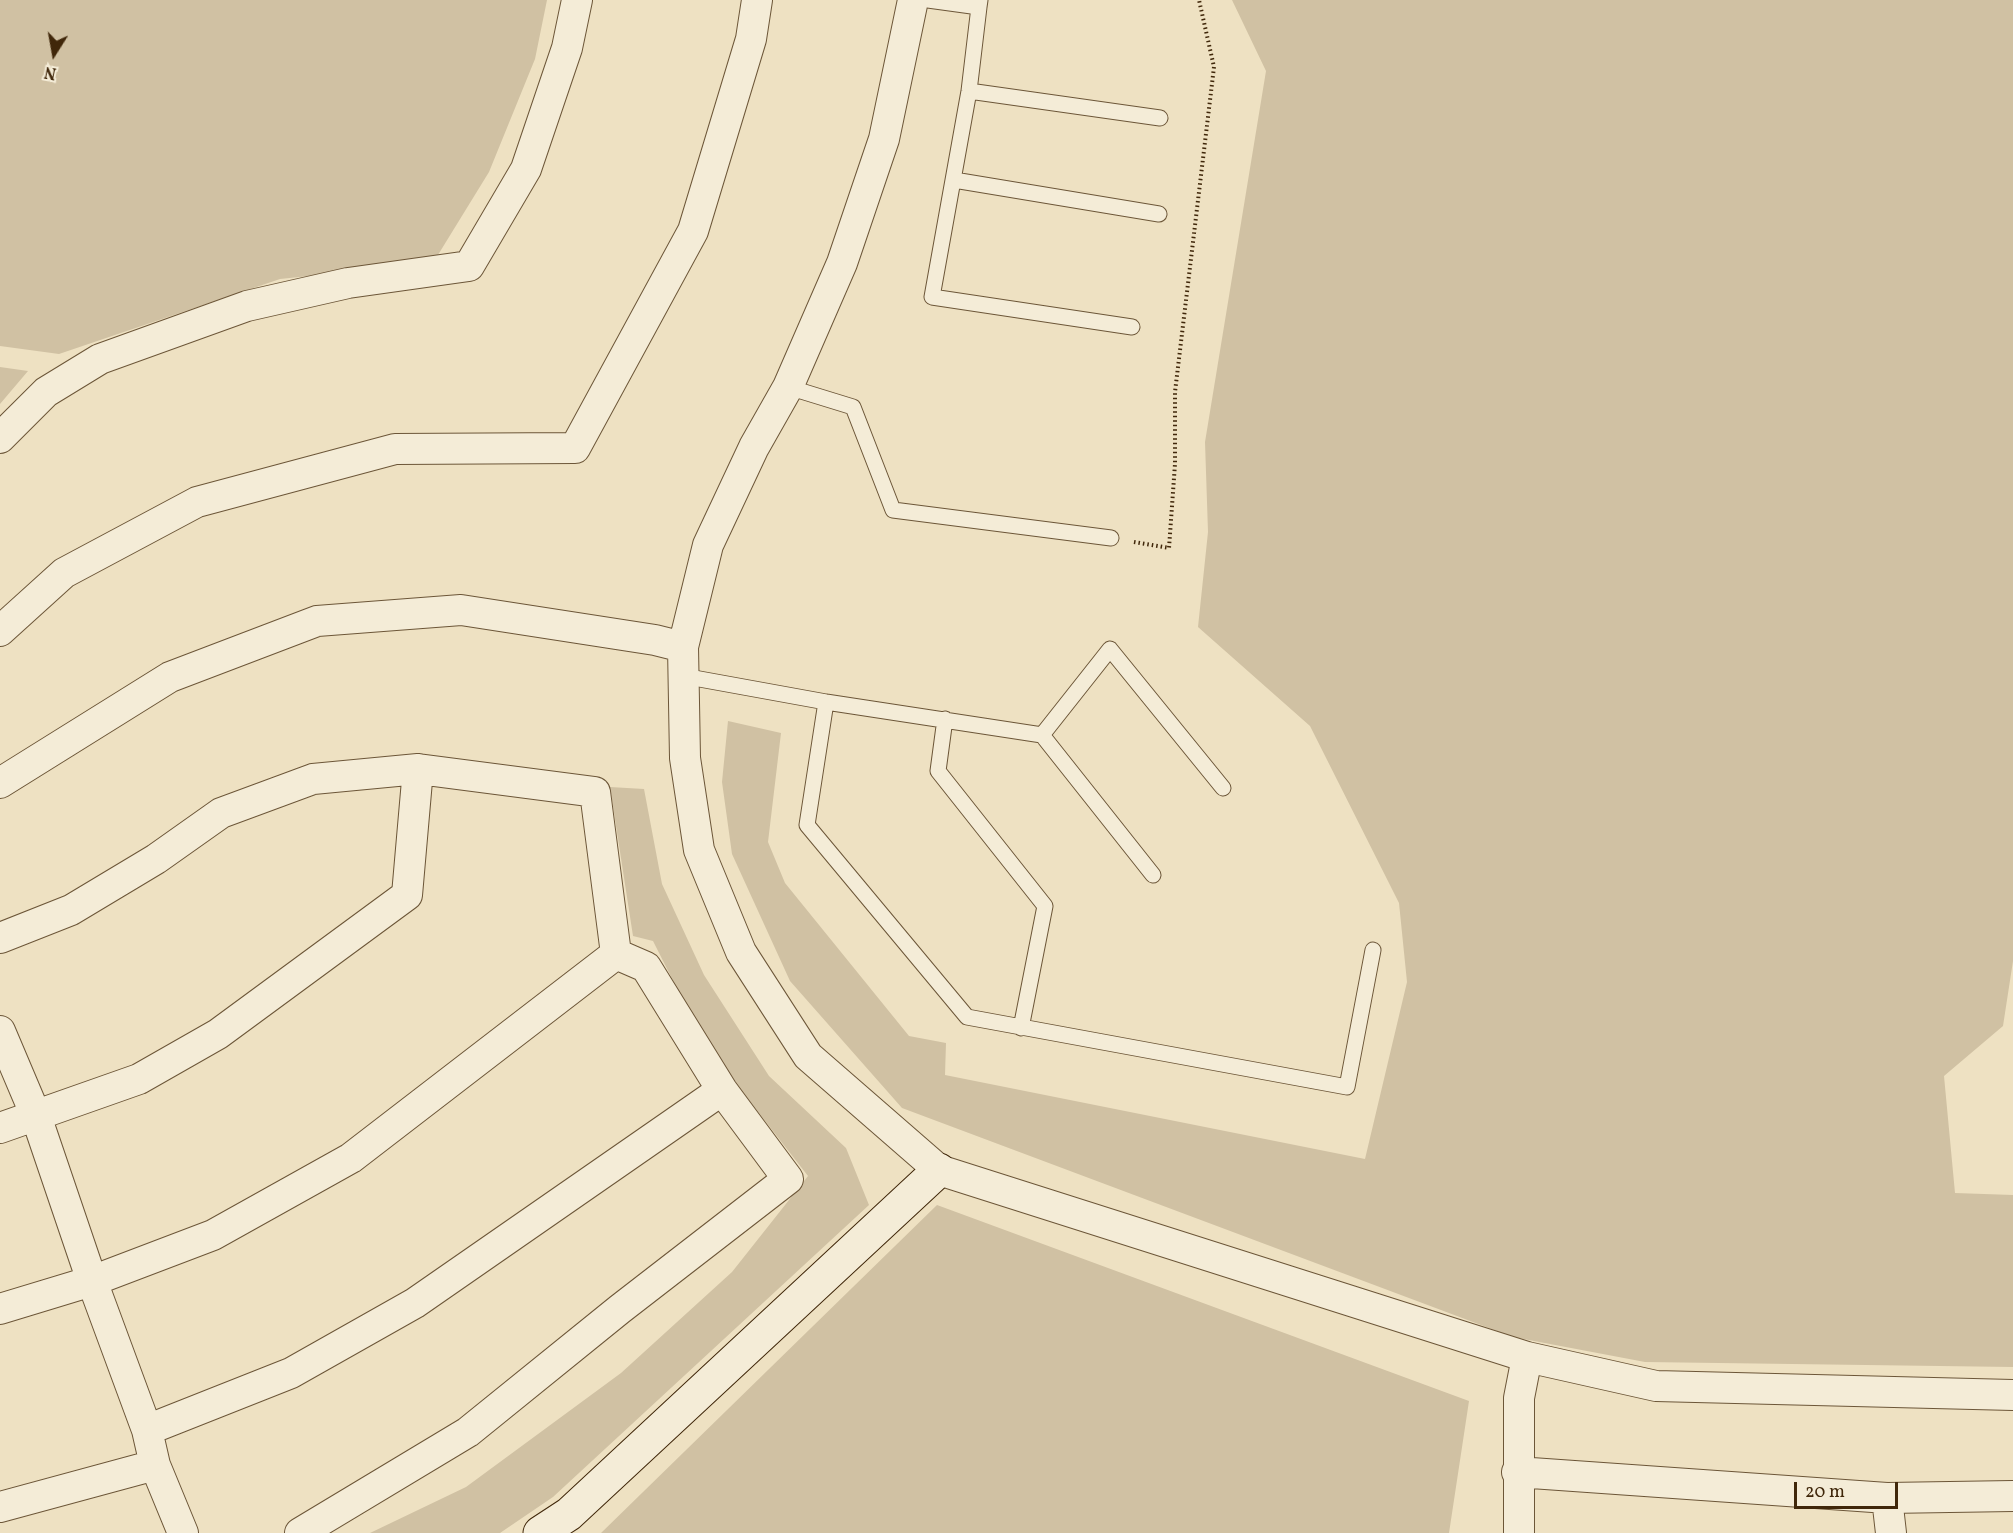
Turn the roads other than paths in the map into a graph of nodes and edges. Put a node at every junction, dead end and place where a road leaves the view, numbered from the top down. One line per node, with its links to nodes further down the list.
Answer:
1 (577, 0): 12 (street)
2 (757, 0): 14 (street)
3 (913, 0): 11 (street)
4 (928, 0): 5 (lane)
5 (979, 4): 6 (lane)
6 (969, 91): 7 (lane); 8 (lane)
7 (1160, 118)
8 (954, 180): 9 (lane); 10 (lane)
9 (1159, 214)
10 (1132, 327)
11 (788, 387): 13 (lane); 15 (street)
12 (0, 438)
13 (1111, 538)
14 (0, 631)
15 (682, 647): 16 (street); 21 (street)
16 (683, 676): 17 (lane); 32 (street)
17 (826, 702): 18 (lane); 27 (lane)
18 (945, 719): 19 (lane); 27 (lane)
19 (1042, 735): 22 (lane); 23 (lane)
20 (418, 769): 24 (street); 26 (street); 30 (street)
21 (0, 783)
22 (1223, 788)
23 (1153, 875)
24 (0, 938)
25 (1373, 950): 27 (lane)
26 (616, 954): 29 (street); 33 (street)
27 (1021, 1028)
28 (0, 1031): 30 (street)
29 (723, 1090): 37 (street); 44 (street)
30 (36, 1116): 31 (street); 33 (street)
31 (0, 1128)
32 (939, 1170): 35 (street); 45 (street)
33 (92, 1281): 34 (street); 37 (street)
34 (0, 1309)
35 (1527, 1357): 36 (street); 39 (street)
36 (2013, 1395)
37 (147, 1430): 38 (street)
38 (155, 1465): 42 (street); 43 (street)
39 (1517, 1472): 41 (street); 46 (street)
40 (2013, 1496): 41 (street)
41 (1887, 1498): 47 (street)
42 (0, 1507)
43 (183, 1533)
44 (300, 1533)
45 (540, 1533)
46 (1519, 1533)
47 (1891, 1533)

